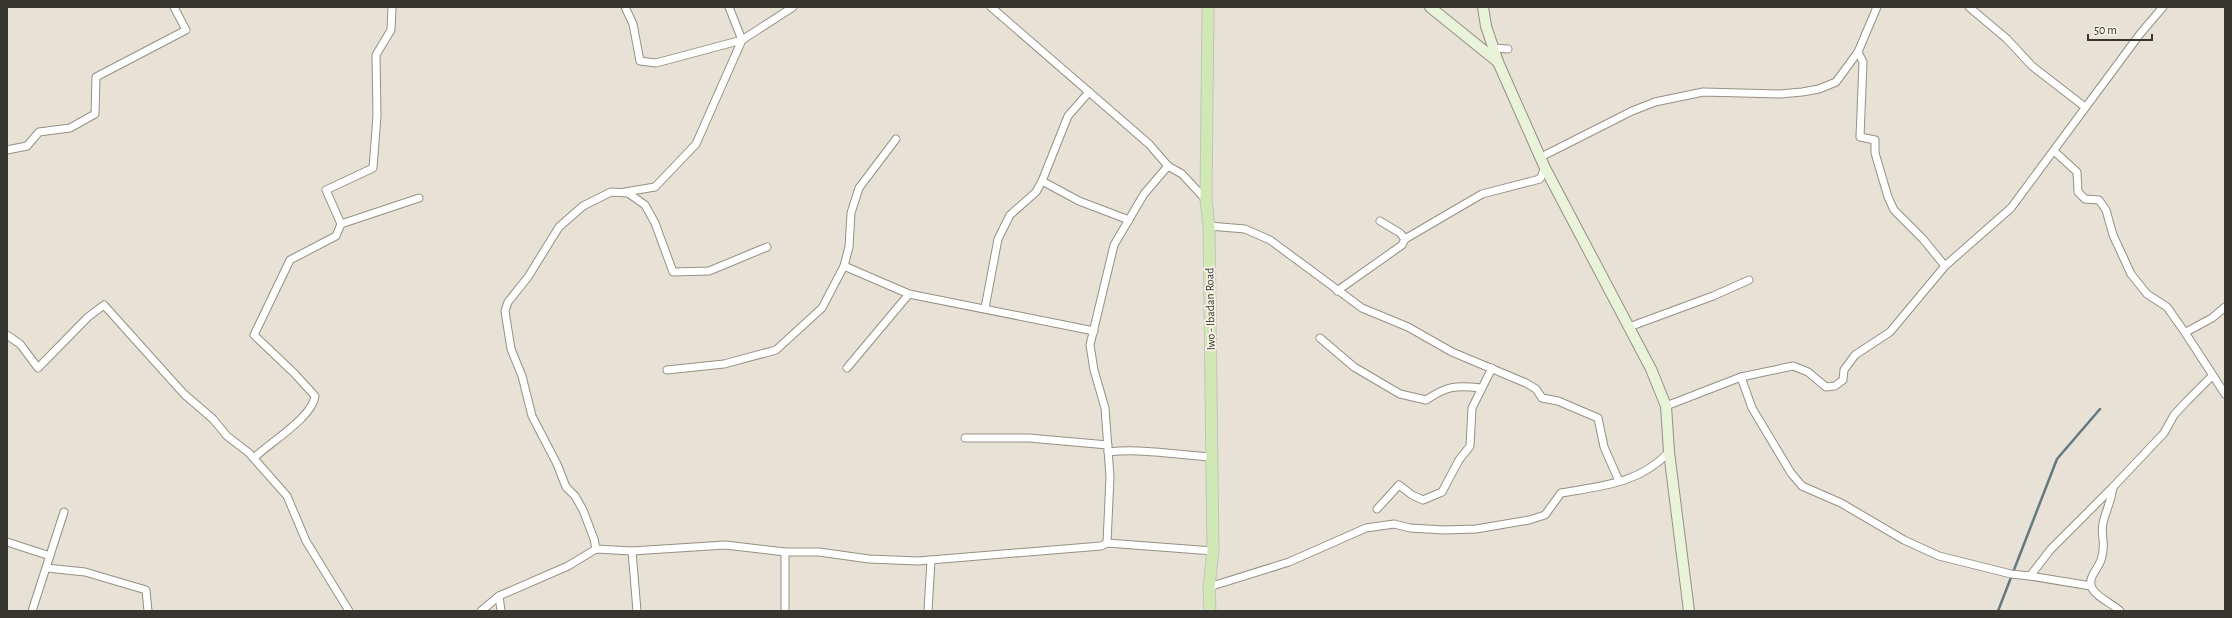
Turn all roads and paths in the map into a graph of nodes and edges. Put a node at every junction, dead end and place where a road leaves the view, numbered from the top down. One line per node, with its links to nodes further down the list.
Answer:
1 (174, 7): 21 (street)
2 (392, 7): 32 (street)
3 (625, 7): 13 (street)
4 (729, 7): 13 (street)
5 (793, 7): 13 (street)
6 (991, 7): 18 (street)
7 (1208, 7): 29 (main road, Iwo - Ibadan Road)
8 (1430, 7): 17 (street)
9 (1483, 7): 14 (street)
10 (1877, 7): 16 (street)
11 (1969, 7): 19 (street)
12 (2163, 7): 19 (street)
13 (742, 40): 27 (street)
14 (1494, 48): 15 (street); 17 (street)
15 (1508, 49)
16 (1858, 52): 23 (street); 37 (street)
17 (1498, 62): 23 (street)
18 (1089, 92): 24 (street); 26 (street)
19 (2085, 107): 22 (street)
20 (896, 139): 36 (street)
21 (7, 150)
22 (2054, 151): 37 (street); 45 (street)
23 (1542, 157): 25 (street)
24 (1168, 166): 29 (street); 30 (street)
25 (1545, 168): 34 (street); 43 (street)
26 (1042, 181): 30 (street); 42 (street)
27 (623, 193): 35 (street); 67 (street)
28 (418, 198): 32 (street)
29 (1206, 200): 33 (main road, Iwo - Ibadan Road)
30 (1129, 220): 44 (street)
31 (1380, 221): 34 (street)
32 (341, 224): 60 (street)
33 (1209, 226): 39 (street); 59 (main road, Iwo - Ibadan Road)
34 (1405, 239): 39 (street)
35 (767, 247)
36 (844, 266): 40 (street); 50 (street)
37 (1945, 266): 52 (street)
38 (1749, 280): 43 (street)
39 (1337, 291): 49 (street)
40 (909, 294): 42 (street); 48 (street)
41 (2225, 307): 45 (street)
42 (984, 308): 44 (street)
43 (1629, 327): 55 (street)
44 (1094, 331): 57 (street)
45 (2186, 334): 51 (street)
46 (7, 335): 60 (street)
47 (1320, 338): 53 (street)
48 (847, 368)
49 (1492, 368): 53 (street); 61 (street)
50 (667, 370)
51 (2212, 376): 54 (street); 62 (street)
52 (1741, 377): 55 (street); 74 (street)
53 (1481, 388): 63 (street)
54 (2225, 394)
55 (1666, 406): 58 (street)
56 (965, 438): 57 (street)
57 (1108, 449): 59 (street); 66 (street)
58 (1669, 452): 61 (street); 87 (street)
59 (1212, 457): 70 (main road, Iwo - Ibadan Road)
60 (254, 458): 80 (street)
61 (1619, 481): 76 (street)
62 (2113, 487): 74 (street); 75 (street)
63 (1377, 509)
64 (64, 512): 71 (street)
65 (7, 542): 71 (street)
66 (1107, 543): 70 (street); 72 (street)
67 (596, 549): 68 (street); 77 (street)
68 (632, 551): 69 (street); 83 (street)
69 (785, 552): 72 (street); 84 (street)
70 (1213, 552): 76 (main road, Iwo - Ibadan Road)
71 (50, 556): 73 (street)
72 (931, 560): 85 (street)
73 (47, 568): 78 (street); 79 (street)
74 (2030, 576): 75 (street)
75 (2091, 586): 88 (street)
76 (1209, 587): 86 (main road, Iwo - Ibadan Road)
77 (500, 596): 81 (street); 82 (street)
78 (32, 611)
79 (148, 611)
80 (350, 611)
81 (481, 611)
82 (501, 611)
83 (636, 611)
84 (784, 611)
85 (928, 611)
86 (1210, 611)
87 (1689, 611)
88 (2120, 611)

